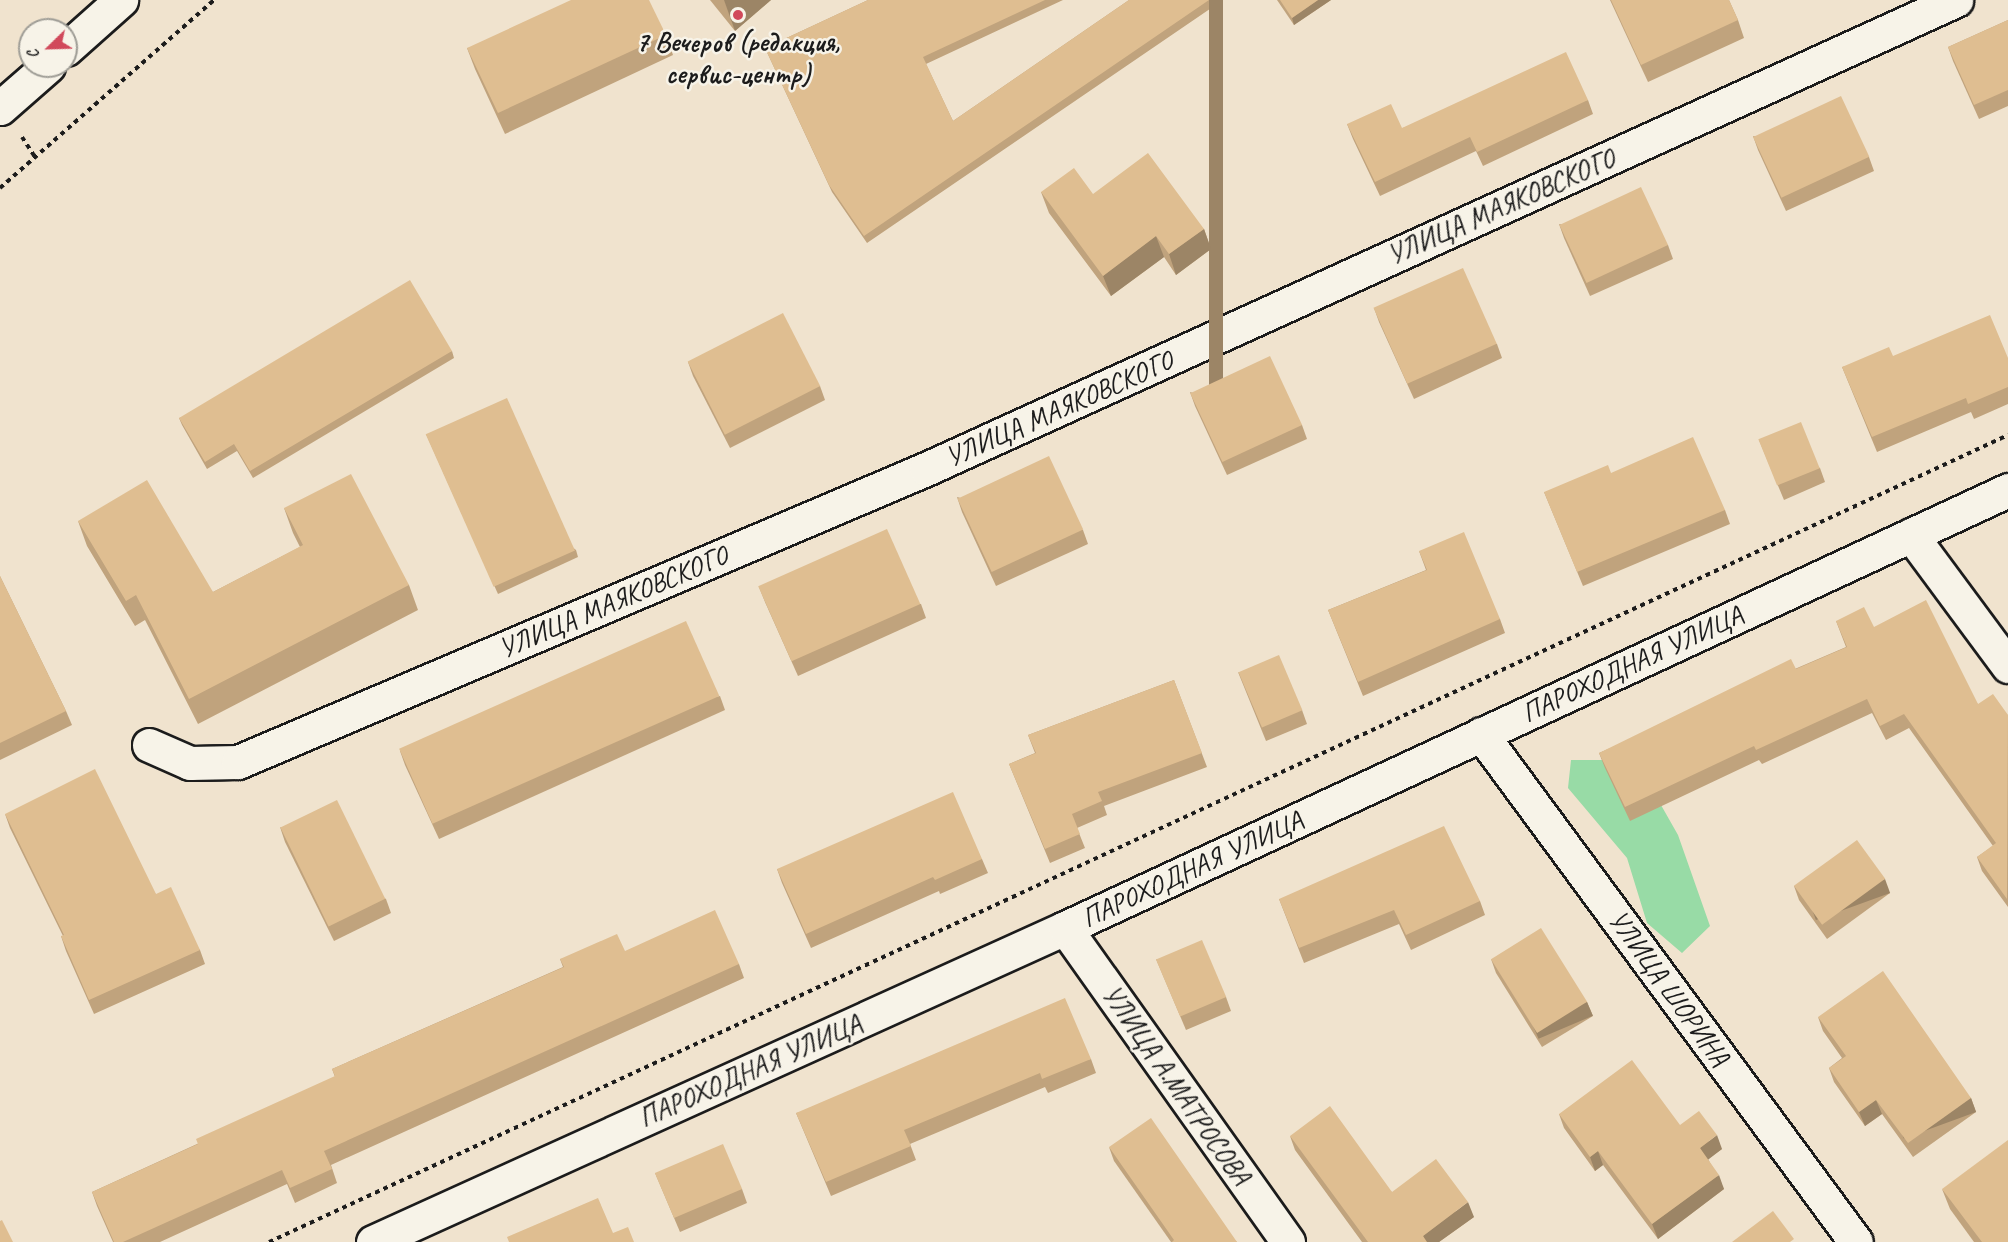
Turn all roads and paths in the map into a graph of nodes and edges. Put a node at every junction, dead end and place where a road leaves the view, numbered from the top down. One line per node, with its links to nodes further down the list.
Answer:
1 (121, 0): 4 (street)
2 (214, 0): 7 (path)
3 (1956, 0): 13 (street, УЛИЦА МАЯКОВСКОГО)
4 (78, 39)
5 (34, 78): 6 (street)
6 (0, 108)
7 (0, 188)
8 (2008, 435): 15 (path)
9 (2008, 490): 10 (street, ПАРОХОДНАЯ УЛИЦА)
10 (1911, 535): 11 (street); 12 (street, ПАРОХОДНАЯ УЛИЦА)
11 (2008, 666)
12 (1481, 734): 14 (street, ПАРОХОДНАЯ УЛИЦА); 18 (street, УЛИЦА ШОРИНА)
13 (149, 745)
14 (1065, 928): 16 (street, ПАРОХОДНАЯ УЛИЦА); 17 (street, УЛИЦА А.МАТРОСОВА)
15 (269, 1242)
16 (373, 1242)
17 (1288, 1242)
18 (1856, 1242)

